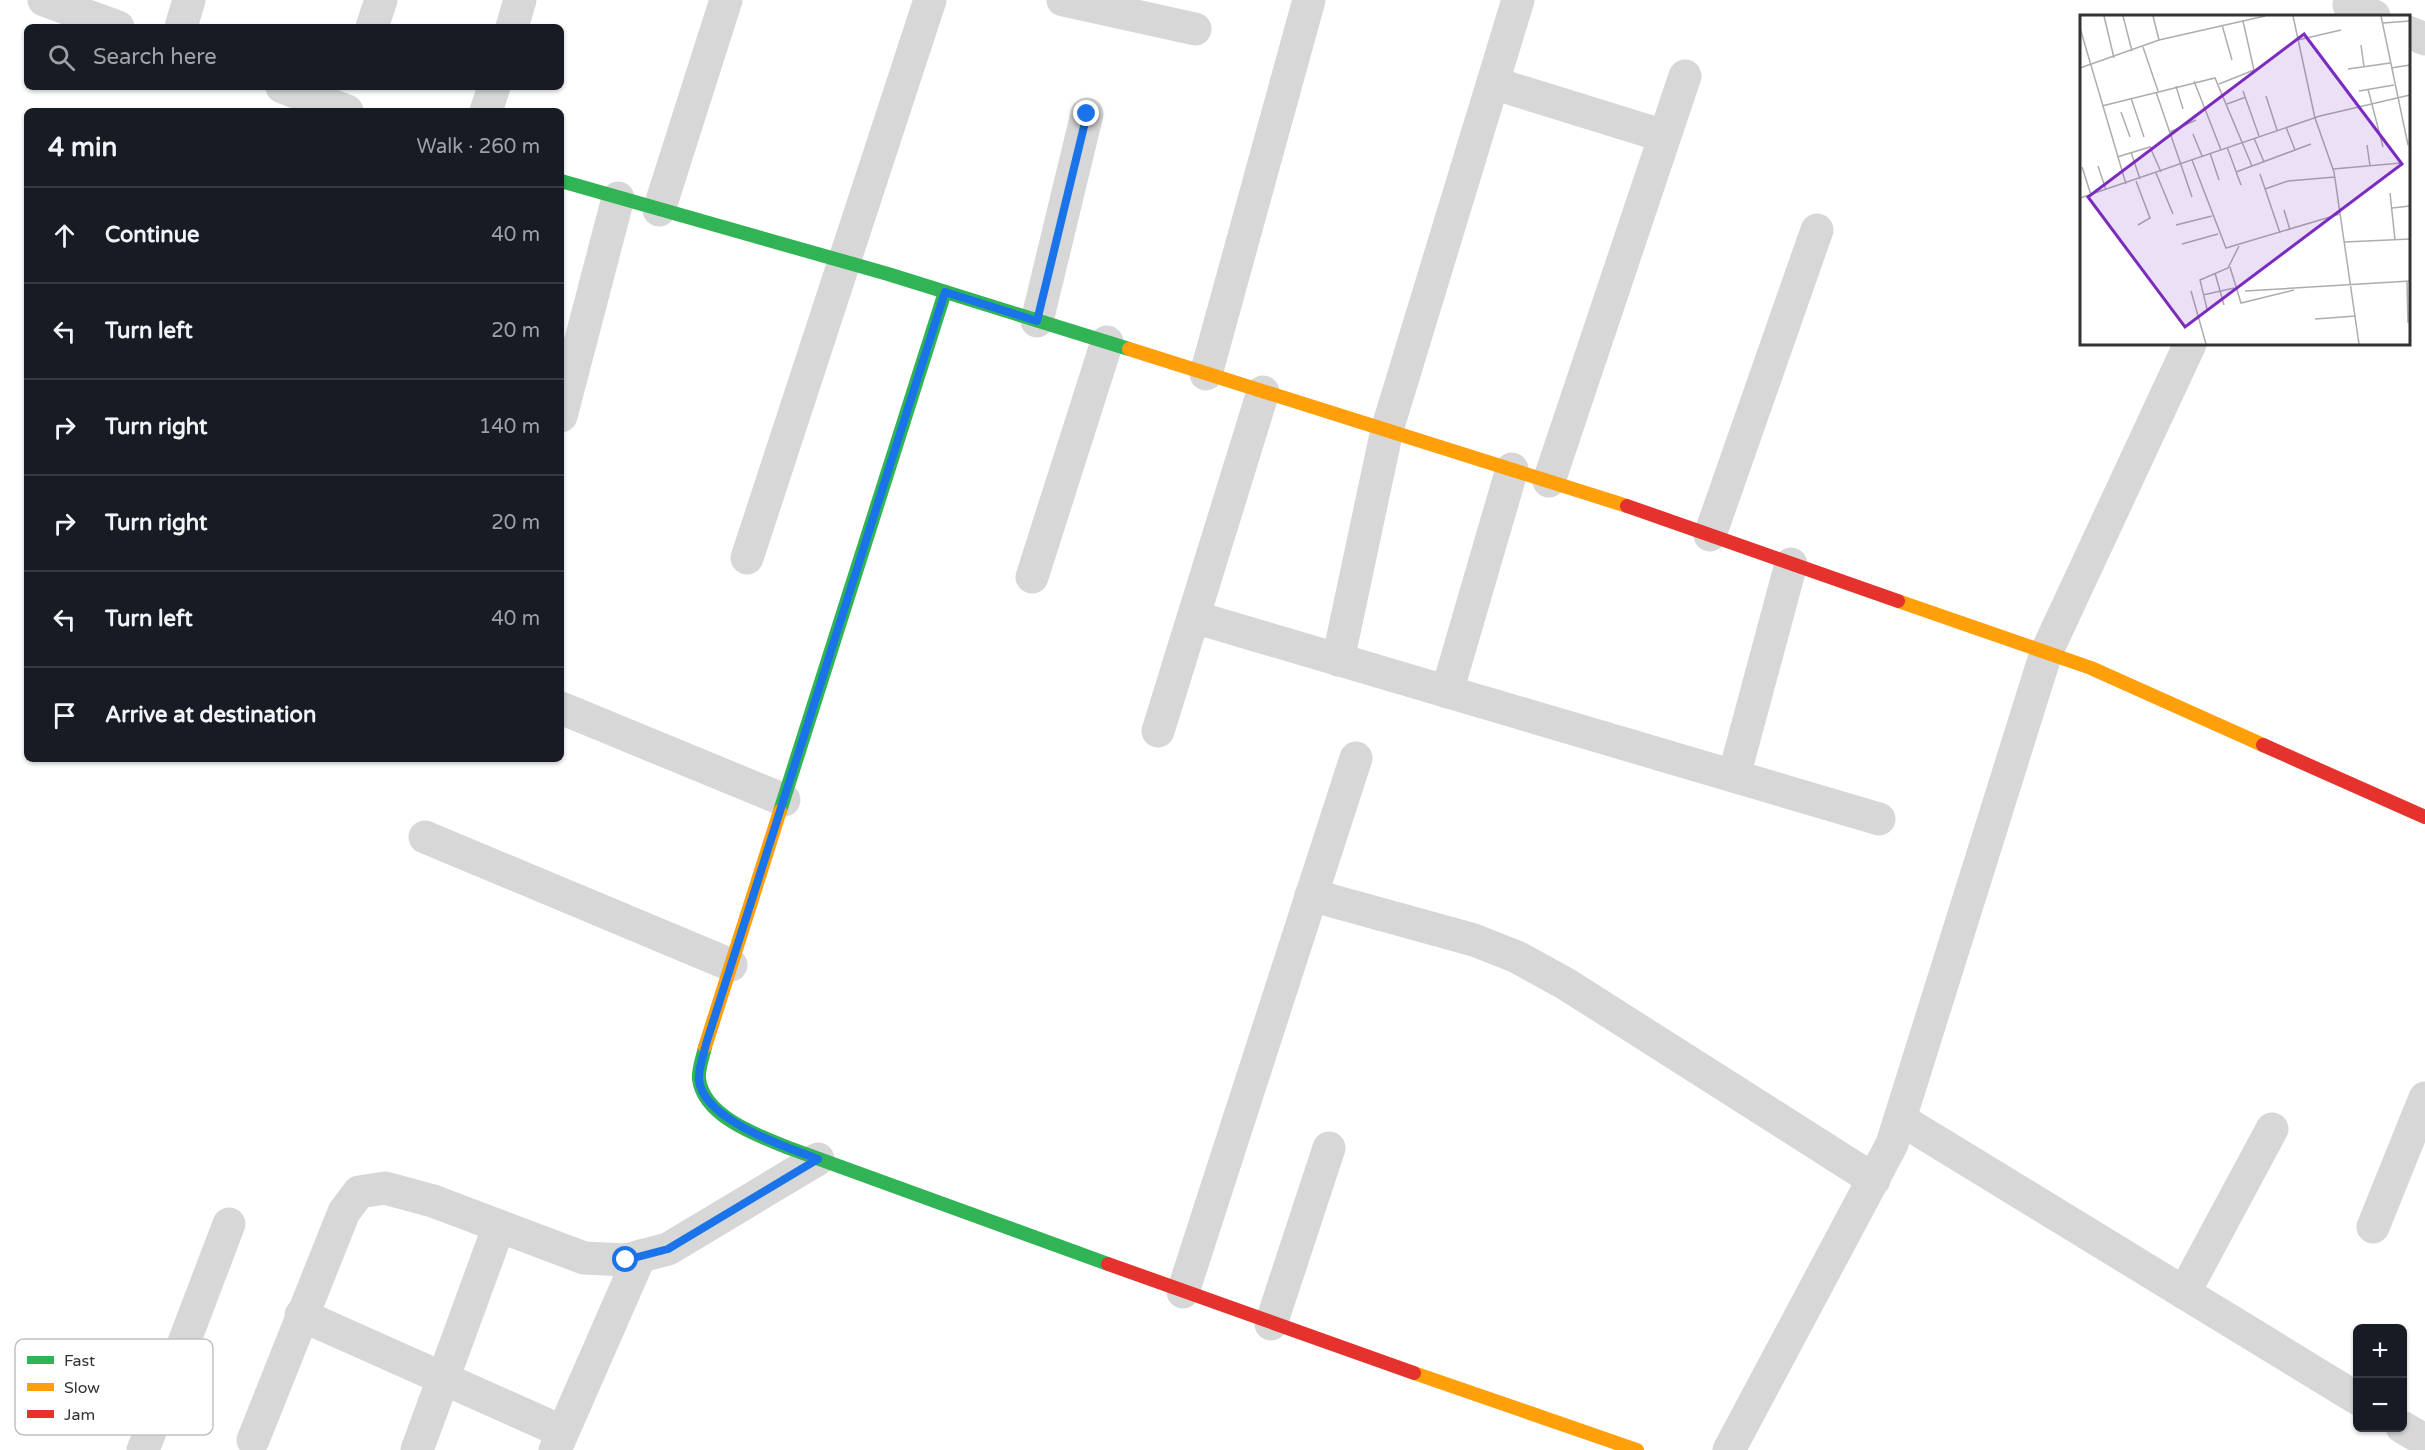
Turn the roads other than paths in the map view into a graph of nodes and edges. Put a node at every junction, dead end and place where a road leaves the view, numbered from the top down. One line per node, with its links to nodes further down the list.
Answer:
1 (44, 0): 10 (street)
2 (189, 0): 11 (street)
3 (381, 0): 12 (street)
4 (520, 0): 13 (street)
5 (726, 0): 27 (street)
6 (930, 0): 29 (street)
7 (1063, 0): 14 (street)
8 (1309, 0): 34 (street)
9 (1518, 0): 18 (street)
10 (110, 24)
11 (182, 24)
12 (373, 24)
13 (513, 24)
14 (1195, 29)
15 (2410, 32): 16 (street)
16 (2425, 39)
17 (1685, 76): 24 (street)
18 (1493, 83): 24 (street); 37 (street)
19 (295, 90): 21 (street)
20 (493, 90): 22 (street)
21 (347, 102)
22 (487, 108)
23 (1087, 114): 31 (street)
24 (1664, 136): 39 (street)
25 (564, 182): 26 (street)
26 (618, 198): 27 (street); 36 (street)
27 (659, 210): 29 (street)
28 (1817, 230): 40 (street)
29 (845, 264): 30 (street); 41 (street)
30 (945, 292): 31 (street); 52 (street)
31 (1037, 321): 32 (street)
32 (1107, 342): 34 (street); 43 (street)
33 (2190, 345): 45 (street)
34 (1206, 374): 35 (street)
35 (1263, 392): 37 (street); 44 (street)
36 (564, 405)
37 (1387, 430): 38 (street); 46 (street)
38 (1512, 469): 39 (street); 47 (street)
39 (1549, 481): 40 (street)
40 (1710, 536): 42 (street)
41 (747, 558)
42 (1791, 564): 45 (street); 51 (street)
43 (1032, 577)
44 (1194, 617): 46 (street); 49 (street)
45 (2046, 653): 53 (street); 59 (street)
46 (1338, 660): 47 (street)
47 (1447, 692): 51 (street)
48 (564, 709): 52 (street)
49 (1158, 731)
50 (1356, 758): 56 (street)
51 (1734, 776): 54 (street)
52 (784, 800): 57 (street)
53 (2425, 817)
54 (1879, 819)
55 (425, 837): 57 (street)
56 (1311, 896): 63 (street); 68 (street)
57 (731, 965): 62 (street)
58 (2425, 1098): 66 (street)
59 (1900, 1119): 63 (street); 69 (street)
60 (2272, 1129): 69 (street)
61 (1329, 1148): 71 (street)
62 (818, 1159): 67 (street); 68 (street)
63 (1874, 1180): 81 (street)
64 (229, 1224): 72 (street)
65 (499, 1226): 67 (street); 70 (street); 73 (street)
66 (2373, 1227)
67 (640, 1256): 77 (street)
68 (1183, 1292): 71 (street)
69 (2184, 1293): 74 (street)
70 (301, 1315): 73 (street); 76 (street)
71 (1271, 1324): 80 (street)
72 (186, 1339)
73 (443, 1379): 77 (street); 79 (street)
74 (2353, 1396)
75 (150, 1435): 78 (street)
76 (253, 1440)
77 (558, 1441)
78 (144, 1450)
79 (417, 1450)
80 (1637, 1450)
81 (1729, 1450)

